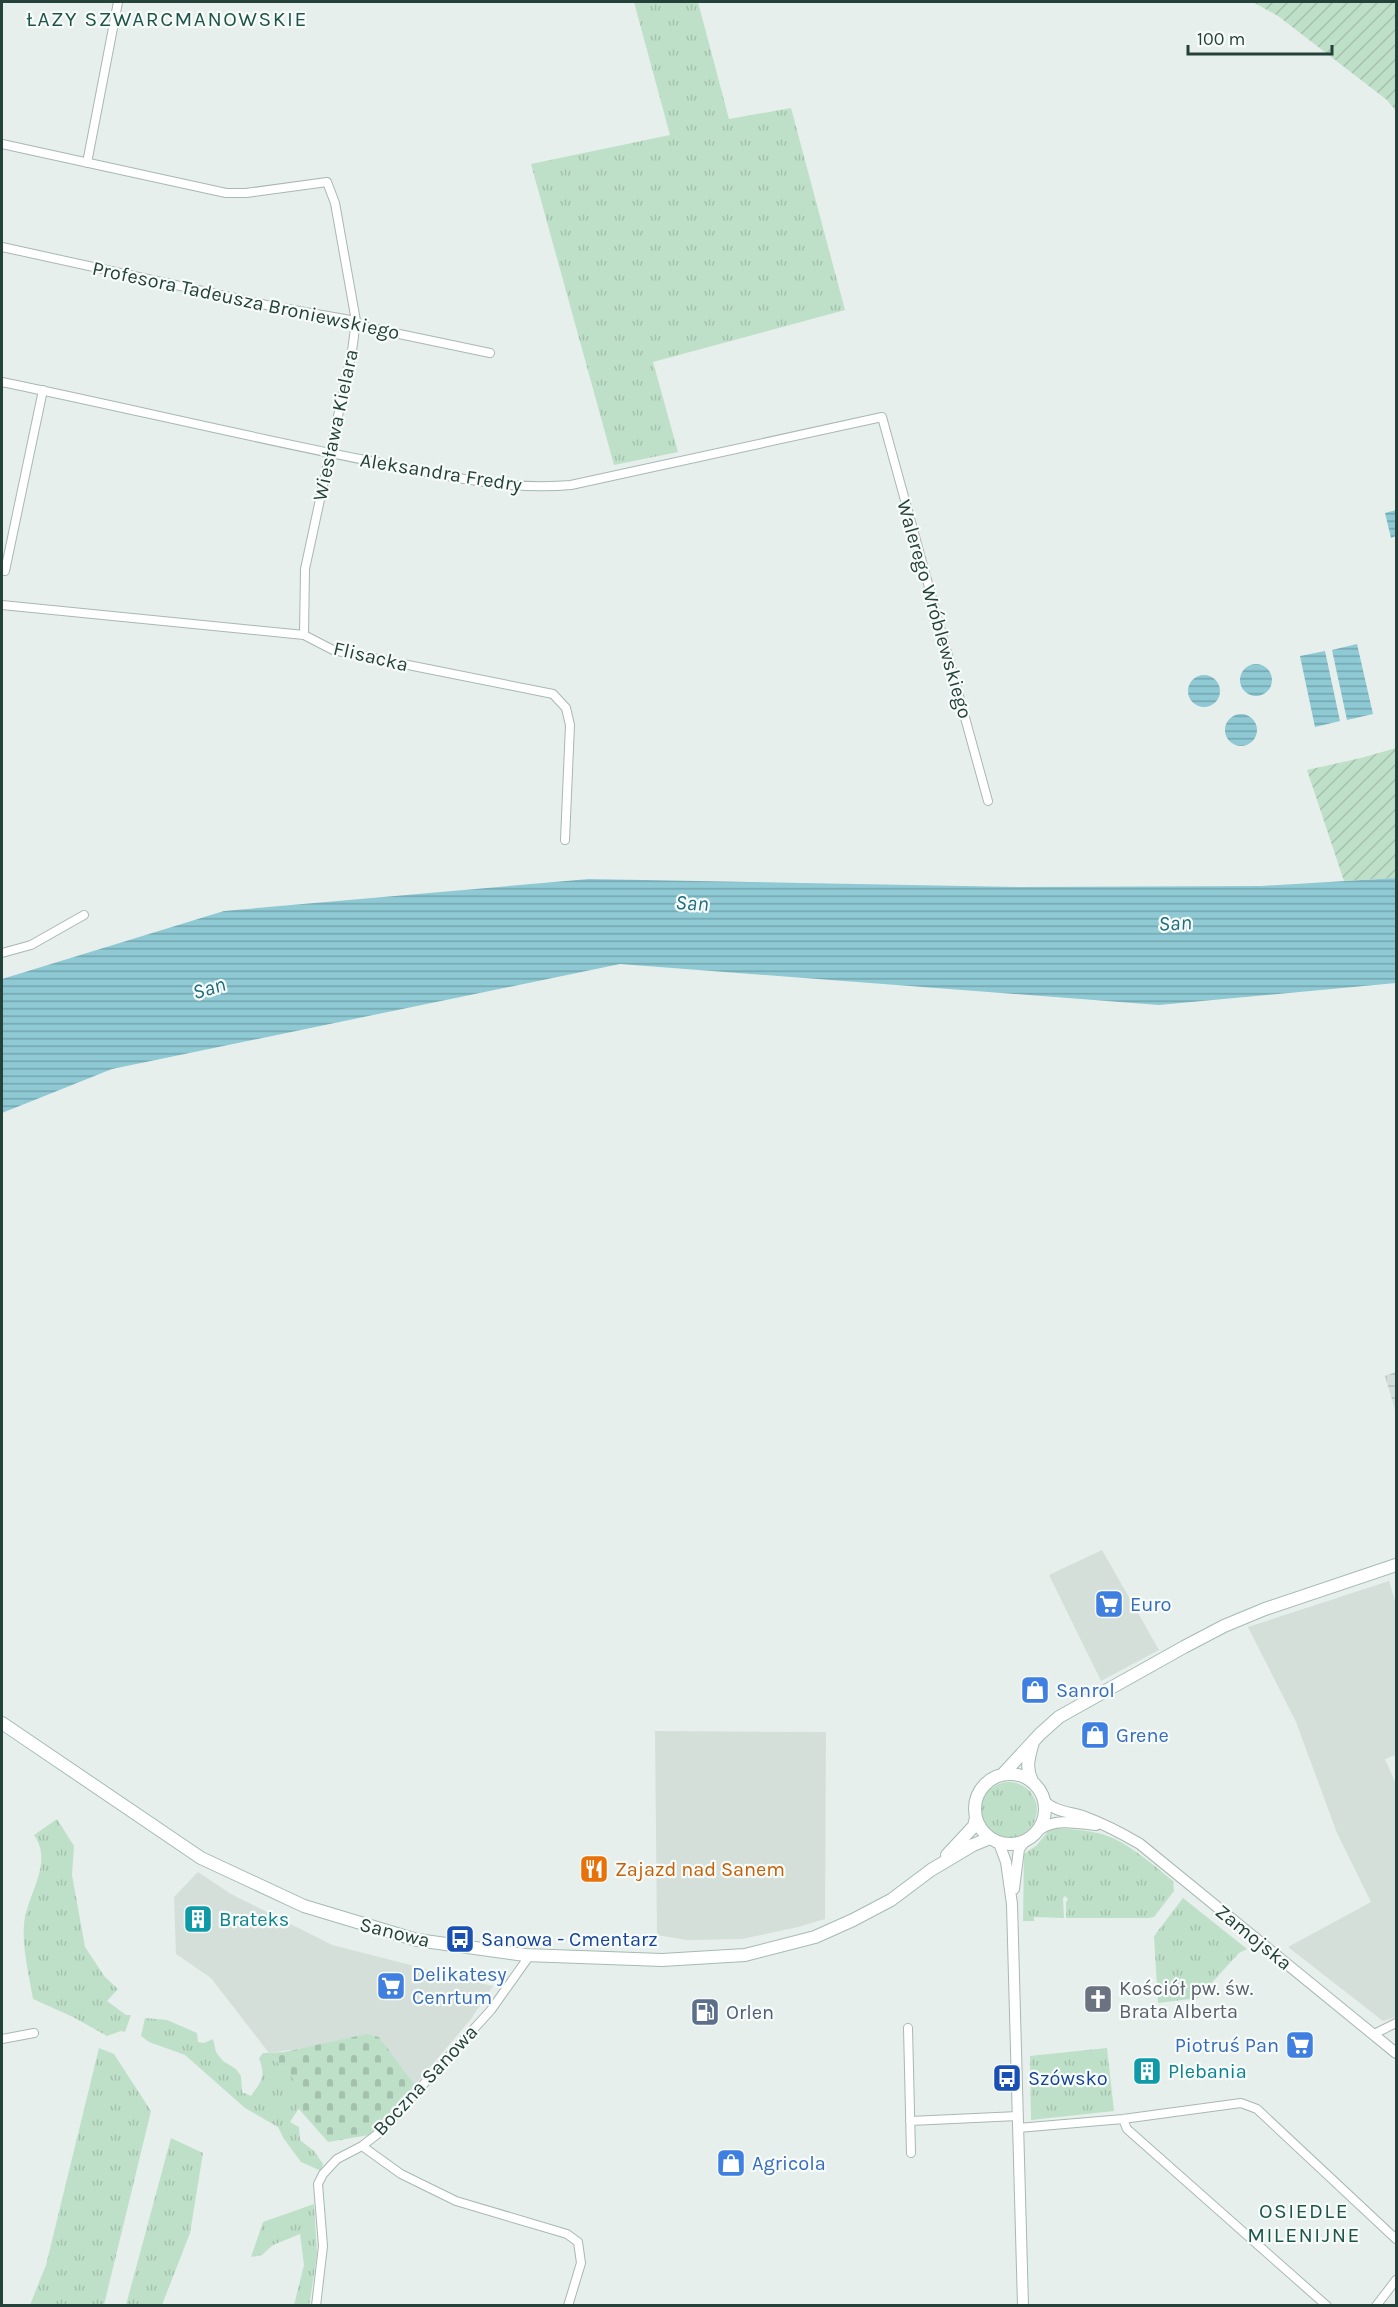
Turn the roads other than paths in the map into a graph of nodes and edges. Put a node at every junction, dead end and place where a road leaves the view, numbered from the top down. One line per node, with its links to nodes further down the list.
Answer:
1 (118, 2): 3 (street)
2 (2, 144): 3 (street)
3 (87, 163): 5 (street, Wiesława Kielara)
4 (2, 247): 5 (street, Profesora Tadeusza Broniewskiego)
5 (356, 321): 6 (street, Profesora Tadeusza Broniewskiego); 10 (street, Wiesława Kielara)
6 (490, 353)
7 (2, 382): 8 (street, Aleksandra Fredry)
8 (43, 390): 10 (street, Aleksandra Fredry); 11 (street)
9 (882, 417): 10 (street, Aleksandra Fredry); 14 (street, Walerego Wróblewskiego)
10 (329, 453): 13 (street, Wiesława Kielara)
11 (5, 571)
12 (2, 605): 13 (street, Flisacka)
13 (304, 635): 15 (street, Flisacka)
14 (988, 801)
15 (566, 840)
16 (84, 915): 17 (street)
17 (2, 953)
18 (1396, 1565): 20 (main road)
19 (2, 1723): 31 (main road, Sanowa)
20 (1034, 1740): 21 (main road); 22 (main road)
21 (1003, 1774): 22 (main road); 24 (main road)
22 (1032, 1781): 23 (main road)
23 (1045, 1802): 25 (street, Zamojska); 26 (main road)
24 (976, 1818): 27 (main road); 29 (main road)
25 (1108, 1827): 26 (street, Zamojska); 35 (street, Zamojska)
26 (1040, 1829): 28 (main road)
27 (994, 1841): 28 (main road); 29 (main road); 30 (street)
28 (1024, 1842): 30 (street)
29 (931, 1870): 31 (main road, Sanowa)
30 (1012, 1904): 38 (street)
31 (530, 1955): 42 (street, Boczna Sanowa)
32 (1396, 2023): 35 (street)
33 (908, 2028): 40 (street)
34 (34, 2033): 36 (street)
35 (1374, 2034): 37 (street, Zamojska)
36 (2, 2039)
37 (1396, 2053)
38 (1018, 2116): 40 (street); 41 (street)
39 (1124, 2119): 41 (street); 44 (street); 49 (street)
40 (910, 2121): 43 (street)
41 (1018, 2128): 48 (street)
42 (362, 2146): 46 (street, Boczna Sanowa); 47 (street, Boczna Sanowa)
43 (911, 2153)
44 (1396, 2239)
45 (1396, 2280): 50 (street)
46 (316, 2306)
47 (568, 2306)
48 (1023, 2306)
49 (1327, 2306)
50 (1376, 2306)

